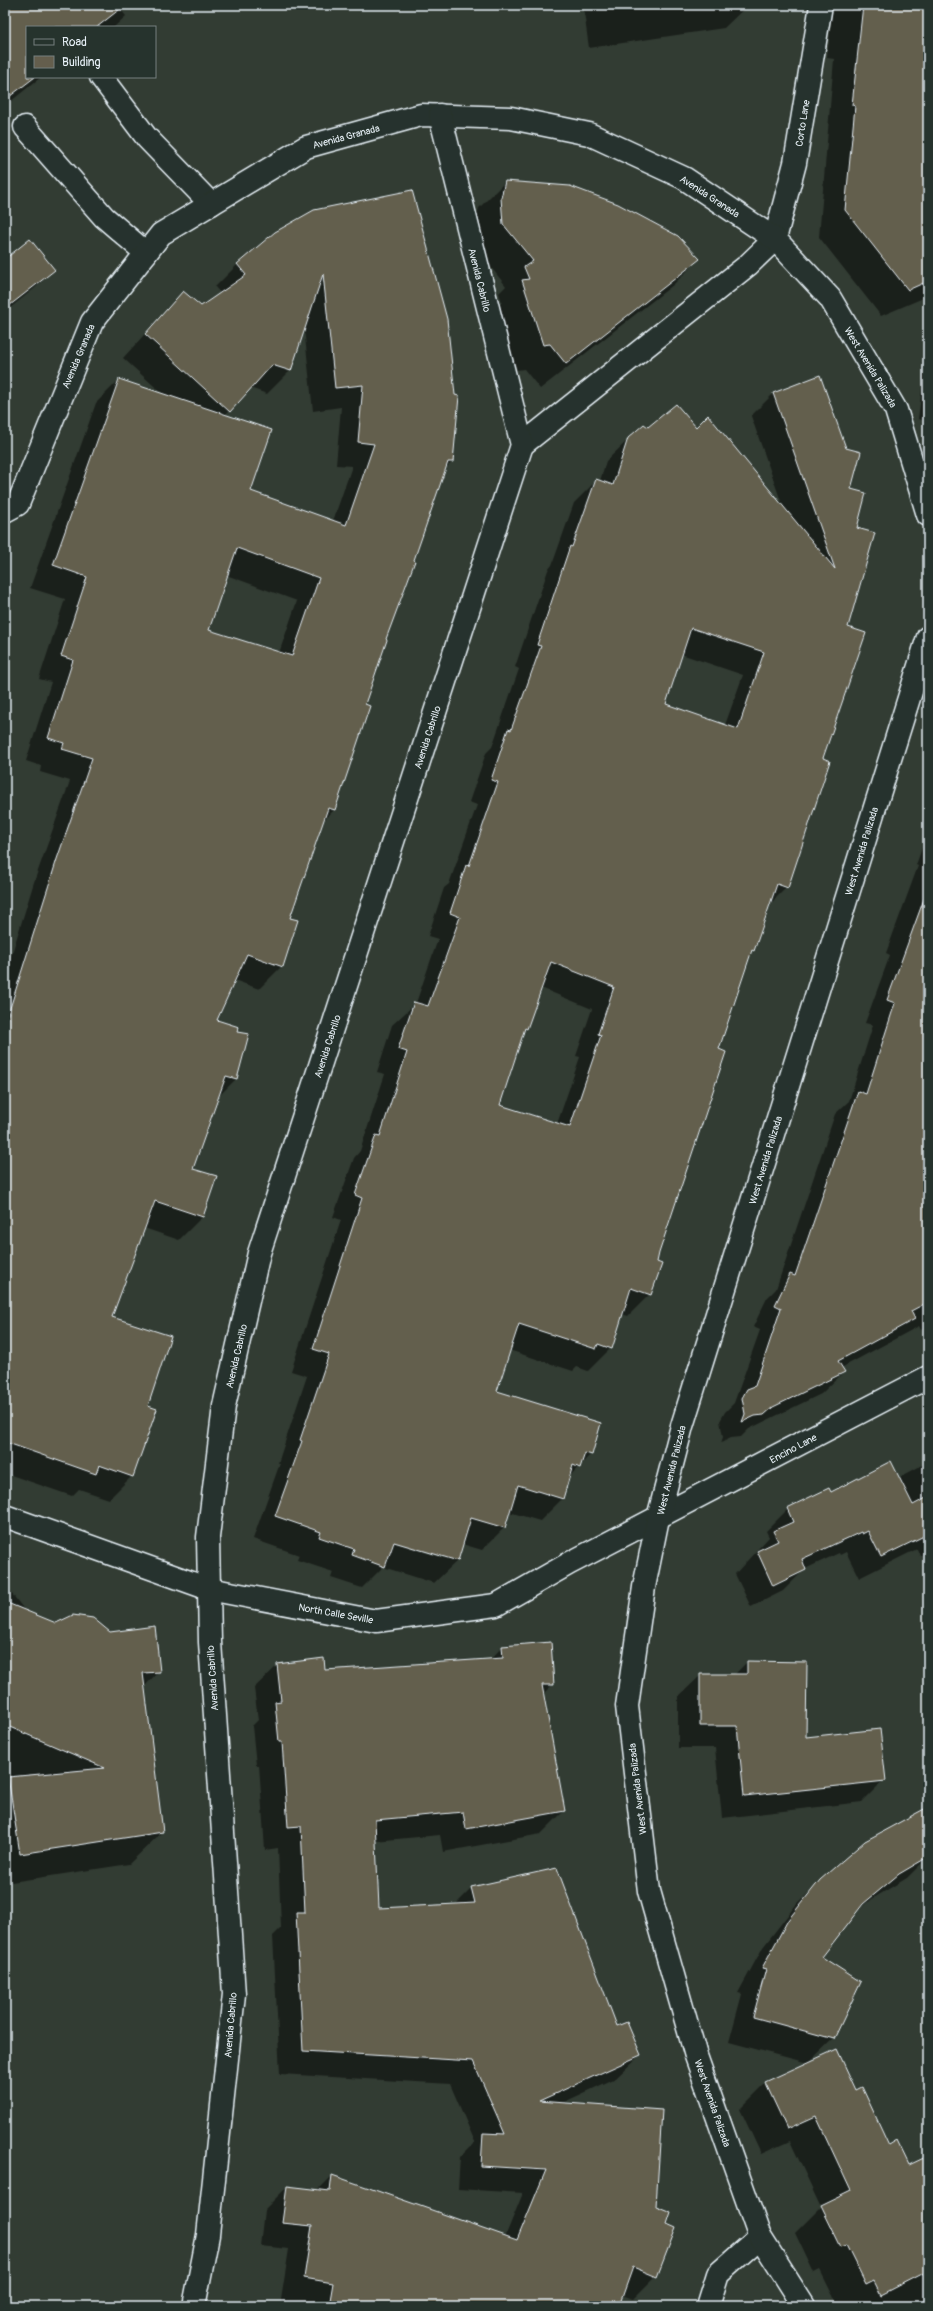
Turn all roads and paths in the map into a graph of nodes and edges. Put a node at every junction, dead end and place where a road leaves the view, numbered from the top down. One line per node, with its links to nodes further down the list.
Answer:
1 (821, 5): 6 (street, Corto Lane)
2 (102, 78): 5 (street)
3 (440, 116): 5 (street, Avenida Granada); 6 (street, Avenida Granada); 8 (street, Avenida Cabrillo)
4 (25, 127): 7 (street)
5 (211, 204): 7 (street, Avenida Granada)
6 (775, 239): 8 (street); 10 (street, West Avenida Palizada)
7 (146, 253): 9 (street, Avenida Granada)
8 (522, 445): 15 (street, Avenida Cabrillo)
9 (5, 510)
10 (928, 515)
11 (928, 637): 14 (street, West Avenida Palizada)
12 (928, 1377): 14 (street, Encino Lane)
13 (5, 1516): 15 (street, North Calle Seville)
14 (658, 1518): 15 (street, North Calle Seville); 16 (street, West Avenida Palizada)
15 (209, 1589): 17 (street, Avenida Cabrillo)
16 (760, 2237): 18 (street); 19 (street, West Avenida Palizada)
17 (194, 2306)
18 (708, 2306)
19 (804, 2306)

